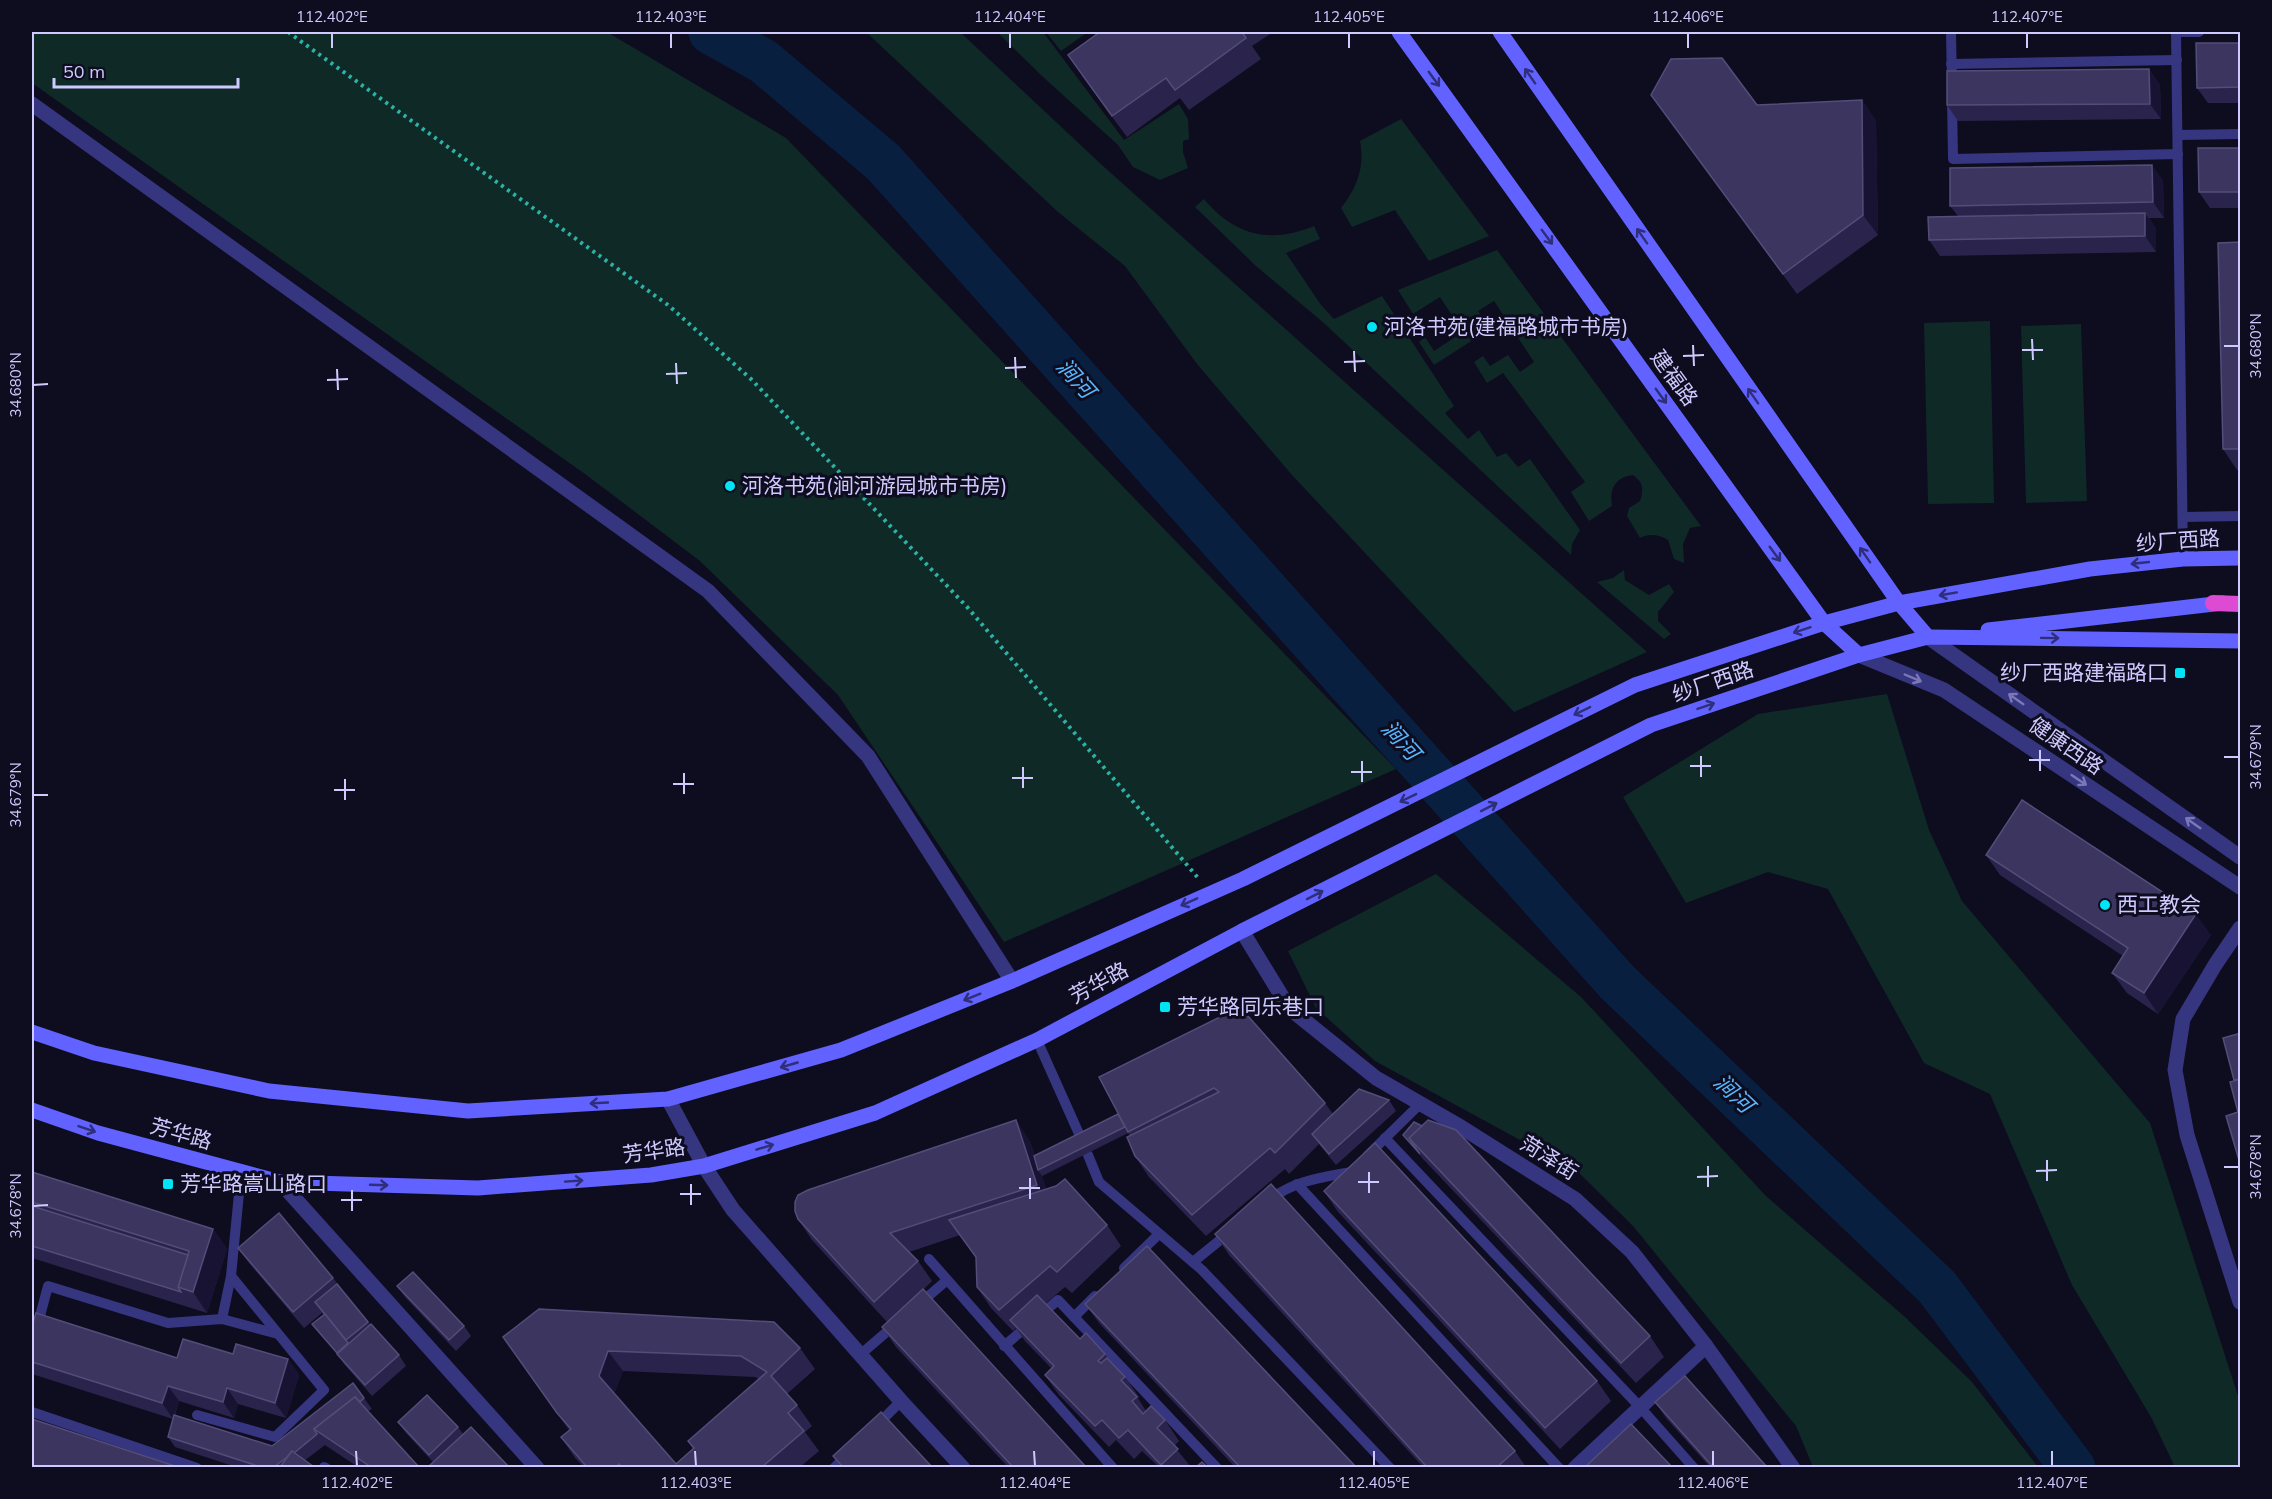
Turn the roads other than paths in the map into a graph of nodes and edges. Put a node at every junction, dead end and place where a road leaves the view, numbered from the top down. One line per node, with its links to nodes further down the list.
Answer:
1 (1399, 32): 19 (main road, 建福路, one-way to 19)
2 (1500, 32): 16 (main road, one-way to 2)
3 (1951, 32): 7 (lane)
4 (2176, 32): 5 (lane); 6 (lane)
5 (2199, 32)
6 (2177, 60): 7 (lane); 10 (lane)
7 (1951, 64): 11 (lane)
8 (32, 104): 28 (street)
9 (2241, 134): 10 (lane)
10 (2178, 135): 11 (lane)
11 (2178, 154): 13 (lane)
12 (2241, 516): 13 (lane)
13 (2184, 517): 15 (lane)
14 (2241, 558): 15 (main road, 纱厂西路)
15 (2183, 559): 16 (main road, 纱厂西路, one-way to 16)
16 (1899, 603): 19 (main road, 纱厂西路); 20 (main road)
17 (2213, 603): 18 (highway); 20 (main road)
18 (2241, 604)
19 (1824, 623): 22 (main road, 建福路); 24 (main road, 纱厂西路, one-way to 24)
20 (1928, 637): 21 (main road, 纱厂西路, one-way to 21); 22 (main road, 纱厂西路); 23 (street, 健康西路, one-way to 20)
21 (2241, 641)
22 (1859, 655): 25 (street, 健康西路, one-way to 25); 27 (main road, 纱厂西路, one-way to 22)
23 (2241, 857)
24 (1243, 879): 28 (main road, 芳华路, one-way to 28)
25 (2241, 887)
26 (2241, 928): 50 (street)
27 (1242, 931): 30 (main road, 芳华路); 32 (street, 菏泽街)
28 (1012, 981): 31 (main road, 芳华路, one-way to 31)
29 (32, 1032): 31 (main road, 芳华路, one-way to 29)
30 (1037, 1040): 34 (lane); 37 (main road, 芳华路, one-way to 30)
31 (668, 1099): 37 (street)
32 (1420, 1104): 35 (lane); 56 (street, 菏泽街)
33 (32, 1110): 38 (main road, 芳华路, one-way to 38)
34 (1080, 1136)
35 (1385, 1138): 40 (lane); 59 (lane)
36 (1088, 1155): 43 (lane)
37 (704, 1166): 39 (main road, 芳华路, one-way to 37); 57 (street)
38 (241, 1173): 39 (main road, 芳华路); 47 (lane)
39 (280, 1182): 65 (street)
40 (1297, 1184): 41 (lane); 71 (lane)
41 (1262, 1206)
42 (1236, 1227): 45 (lane)
43 (1159, 1234): 45 (lane); 46 (lane)
44 (929, 1259): 48 (lane)
45 (1193, 1262): 70 (lane)
46 (1117, 1275)
47 (231, 1276): 52 (lane); 53 (lane)
48 (946, 1281): 55 (lane); 57 (lane)
49 (1100, 1292): 51 (lane)
50 (2241, 1302)
51 (1074, 1317): 55 (lane); 69 (lane)
52 (222, 1319): 53 (lane); 54 (lane)
53 (278, 1334): 61 (lane)
54 (32, 1346)
55 (1004, 1346): 68 (lane)
56 (1706, 1346): 59 (street); 74 (street, 菏泽街)
57 (861, 1354): 58 (street)
58 (901, 1401): 62 (lane); 67 (street)
59 (1640, 1407): 72 (street); 73 (lane)
60 (32, 1412): 64 (lane)
61 (197, 1415)
62 (868, 1434)
63 (859, 1442): 66 (lane)
64 (197, 1467)
65 (537, 1467)
66 (834, 1467)
67 (963, 1467)
68 (1113, 1467)
69 (1217, 1467)
70 (1390, 1467)
71 (1559, 1467)
72 (1575, 1467)
73 (1694, 1467)
74 (1793, 1467)

